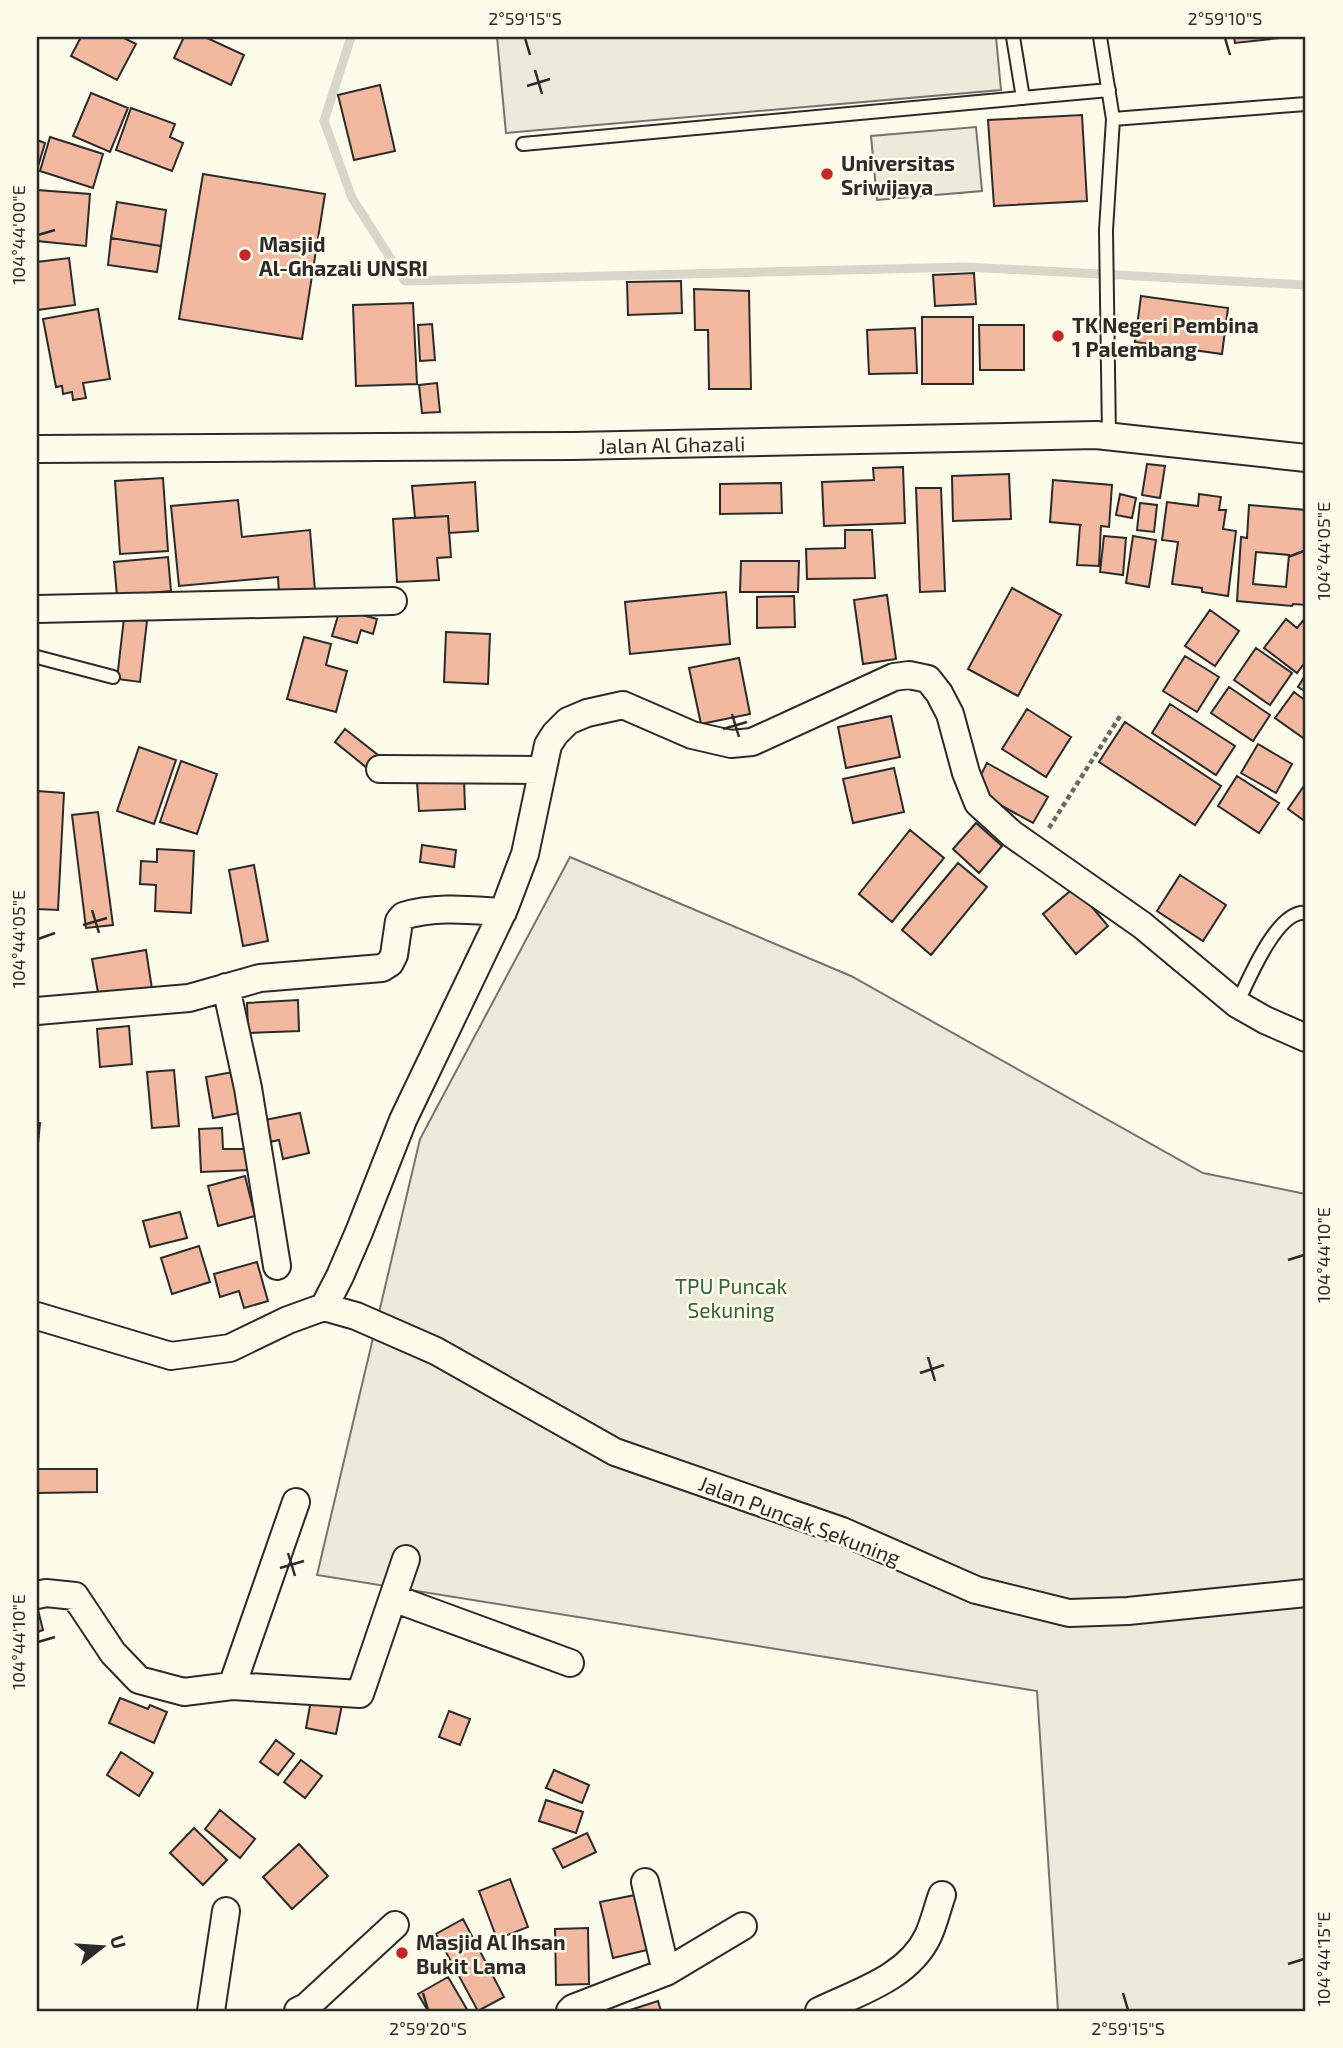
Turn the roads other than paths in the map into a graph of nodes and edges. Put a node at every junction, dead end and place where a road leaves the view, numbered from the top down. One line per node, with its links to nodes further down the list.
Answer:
1 (1013, 37): 4 (lane)
2 (1100, 37): 3 (lane)
3 (1109, 90): 4 (lane); 6 (lane)
4 (1023, 98): 7 (lane)
5 (1306, 104): 6 (lane)
6 (1113, 119): 8 (lane)
7 (523, 144)
8 (1109, 437): 9 (street, Jalan Al Ghazali); 10 (street, Jalan Al Ghazali)
9 (37, 449)
10 (1306, 458)
11 (393, 601): 12 (street)
12 (37, 608)
13 (37, 657): 14 (lane)
14 (113, 677)
15 (380, 769): 16 (street)
16 (541, 770): 17 (street); 20 (street)
17 (503, 912): 19 (street); 24 (street)
18 (1306, 913): 20 (lane)
19 (226, 987): 21 (street); 23 (street)
20 (1237, 1004): 22 (street)
21 (37, 1011)
22 (1306, 1038)
23 (277, 1266)
24 (324, 1307): 25 (street); 28 (street, Jalan Puncak Sekuning)
25 (37, 1316)
26 (296, 1502): 32 (street)
27 (406, 1559): 30 (street)
28 (1306, 1593)
29 (37, 1595): 32 (street)
30 (393, 1598): 31 (street); 32 (street)
31 (570, 1662)
32 (232, 1686)
33 (645, 1882): 38 (street)
34 (942, 1895): 42 (street)
35 (226, 1912): 39 (street)
36 (395, 1925): 40 (street)
37 (743, 1926): 38 (street)
38 (666, 1972): 41 (street)
39 (211, 2011)
40 (298, 2011)
41 (570, 2011)
42 (819, 2011)

